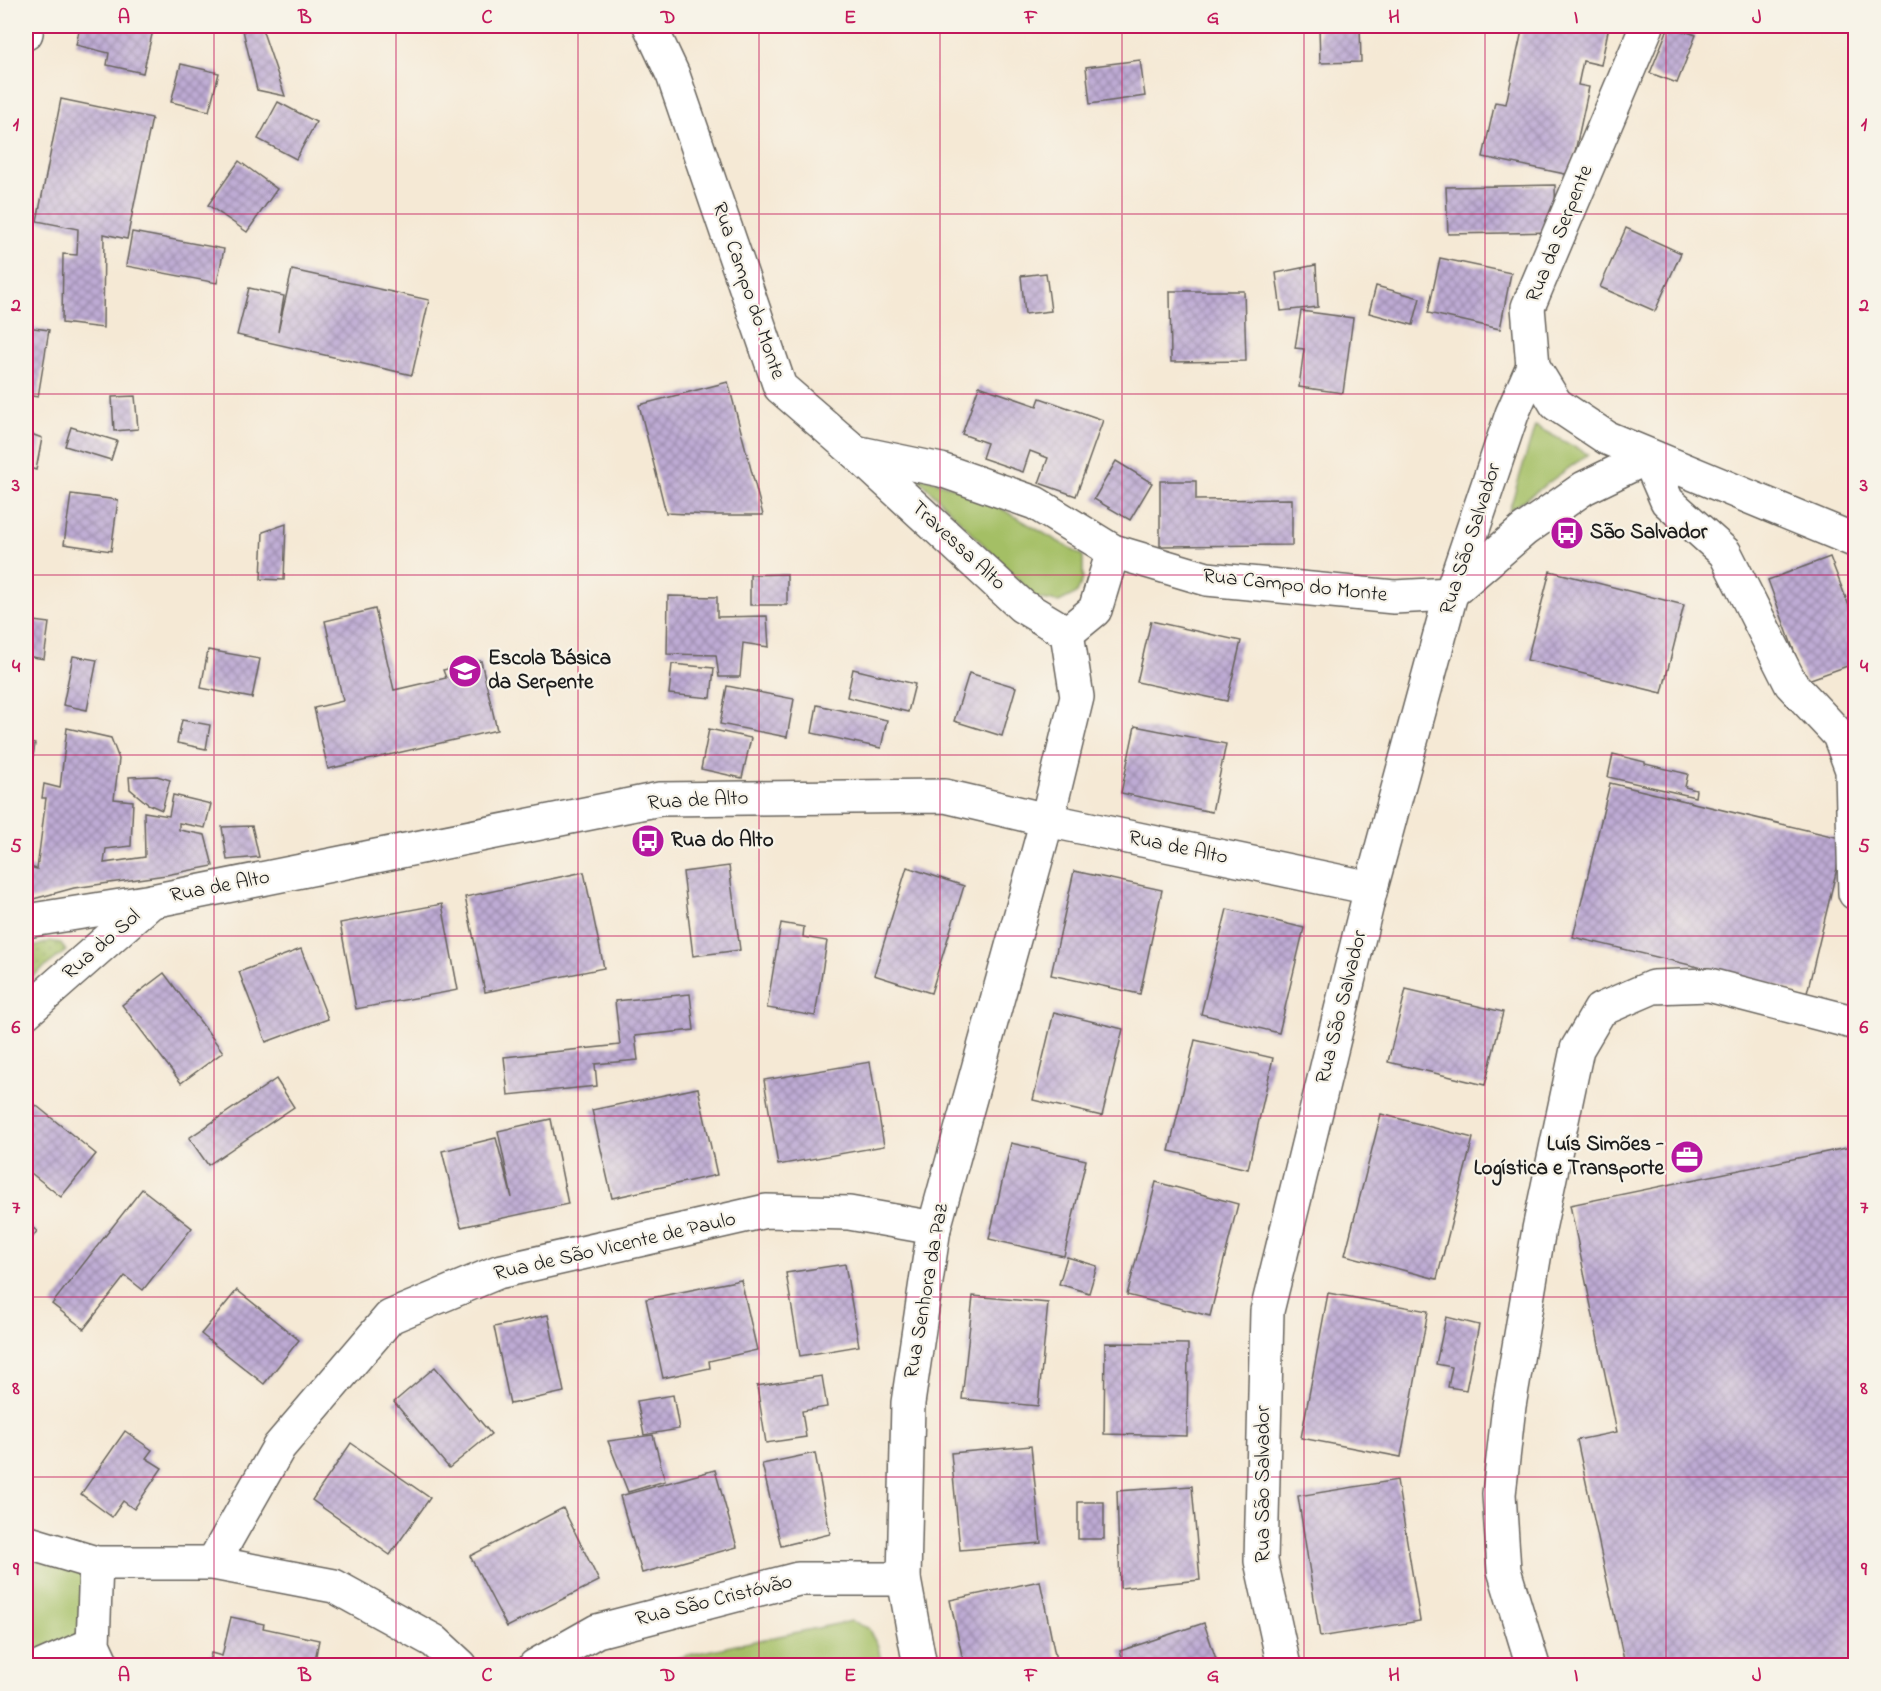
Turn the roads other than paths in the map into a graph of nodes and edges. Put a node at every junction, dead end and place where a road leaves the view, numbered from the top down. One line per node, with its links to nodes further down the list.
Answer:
1 (27, 26): 4 (street)
2 (650, 26): 6 (street, Rua Campo do Monte)
3 (1647, 26): 5 (street, Rua da Serpente)
4 (26, 33)
5 (1533, 366): 7 (street, Rua da Serpente); 10 (street, Rua São Salvador)
6 (854, 451): 9 (street, Rua Campo do Monte); 11 (street, Travessa Alto)
7 (1648, 457): 8 (street, Rua da Serpente); 10 (street); 12 (street)
8 (1856, 541)
9 (1113, 551): 10 (street, Rua Campo do Monte); 11 (street)
10 (1451, 594): 14 (street, Rua São Salvador)
11 (1067, 633): 13 (street)
12 (1847, 727): 15 (street)
13 (1047, 820): 14 (street, Rua de Alto); 16 (street, Rua de Alto); 20 (street, Rua Senhora da Paz)
14 (1371, 888): 30 (street, Rua São Salvador)
15 (1855, 893)
16 (152, 901): 17 (street, Rua de Alto); 18 (street, Rua do Sol)
17 (26, 921)
18 (26, 1012)
19 (1856, 1023): 31 (street)
20 (934, 1228): 23 (street, Rua de São Vicente de Paulo); 24 (street, Rua Senhora da Paz)
21 (26, 1542): 22 (street)
22 (96, 1563): 23 (street); 25 (street)
23 (213, 1563): 27 (street)
24 (904, 1579): 28 (street, Rua São Cristóvão); 29 (street, Rua Senhora da Paz)
25 (98, 1654): 26 (street)
26 (43, 1665)
27 (461, 1665)
28 (535, 1665)
29 (920, 1665)
30 (1284, 1665)
31 (1533, 1665)

